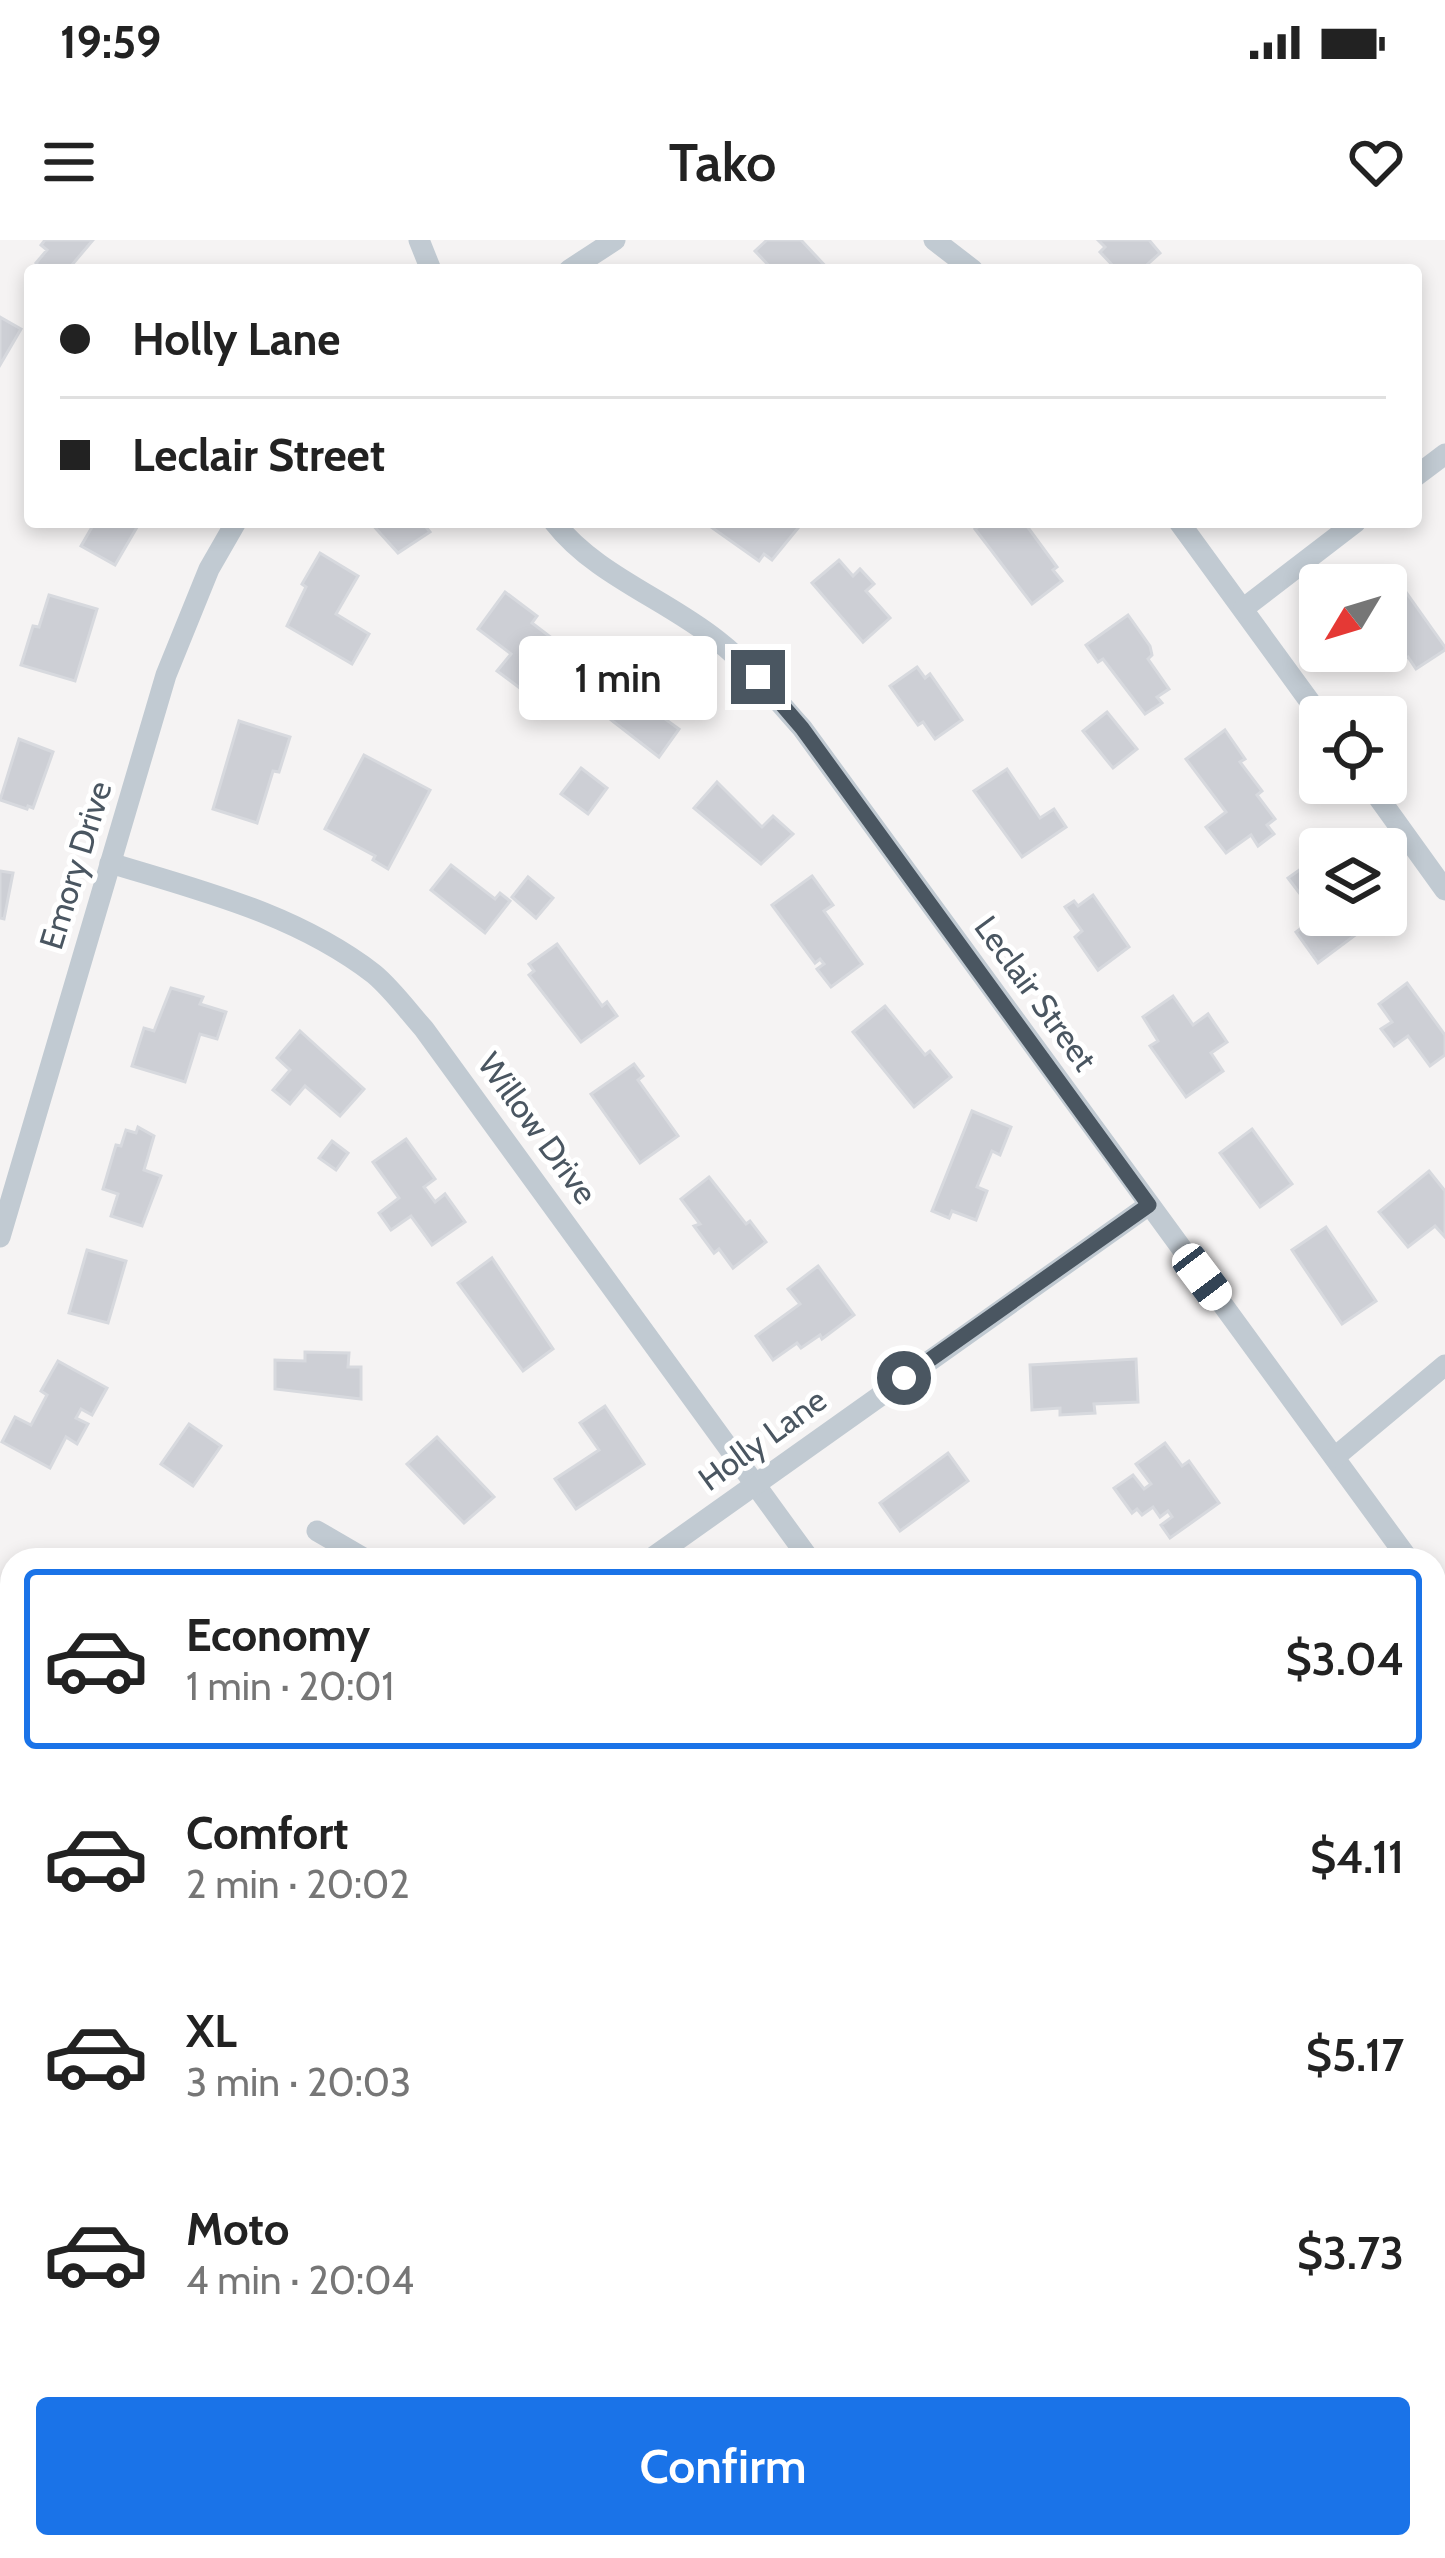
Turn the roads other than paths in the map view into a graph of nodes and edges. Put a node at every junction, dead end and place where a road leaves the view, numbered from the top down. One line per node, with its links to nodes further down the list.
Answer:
1 (615, 240): 3 (street)
2 (934, 240): 4 (street)
3 (578, 264)
4 (965, 264)
5 (232, 528): 12 (street, Emory Drive)
6 (559, 528): 14 (street, Leclair Street)
7 (1184, 528): 9 (street)
8 (1348, 528): 9 (street)
9 (1244, 608): 10 (street)
10 (1306, 696)
11 (1383, 804): 13 (street)
12 (110, 863): 15 (street, Emory Drive); 18 (street, Willow Drive)
13 (1445, 890)
14 (1149, 1205): 17 (street, Leclair Street); 18 (street, Holly Lane)
15 (0, 1237)
16 (1445, 1365): 17 (street)
17 (1335, 1457): 23 (street, Leclair Street)
18 (757, 1484): 21 (street, Holly Lane); 22 (street, Willow Drive)
19 (317, 1531): 20 (street)
20 (346, 1548)
21 (666, 1548)
22 (802, 1548)
23 (1400, 1548)

